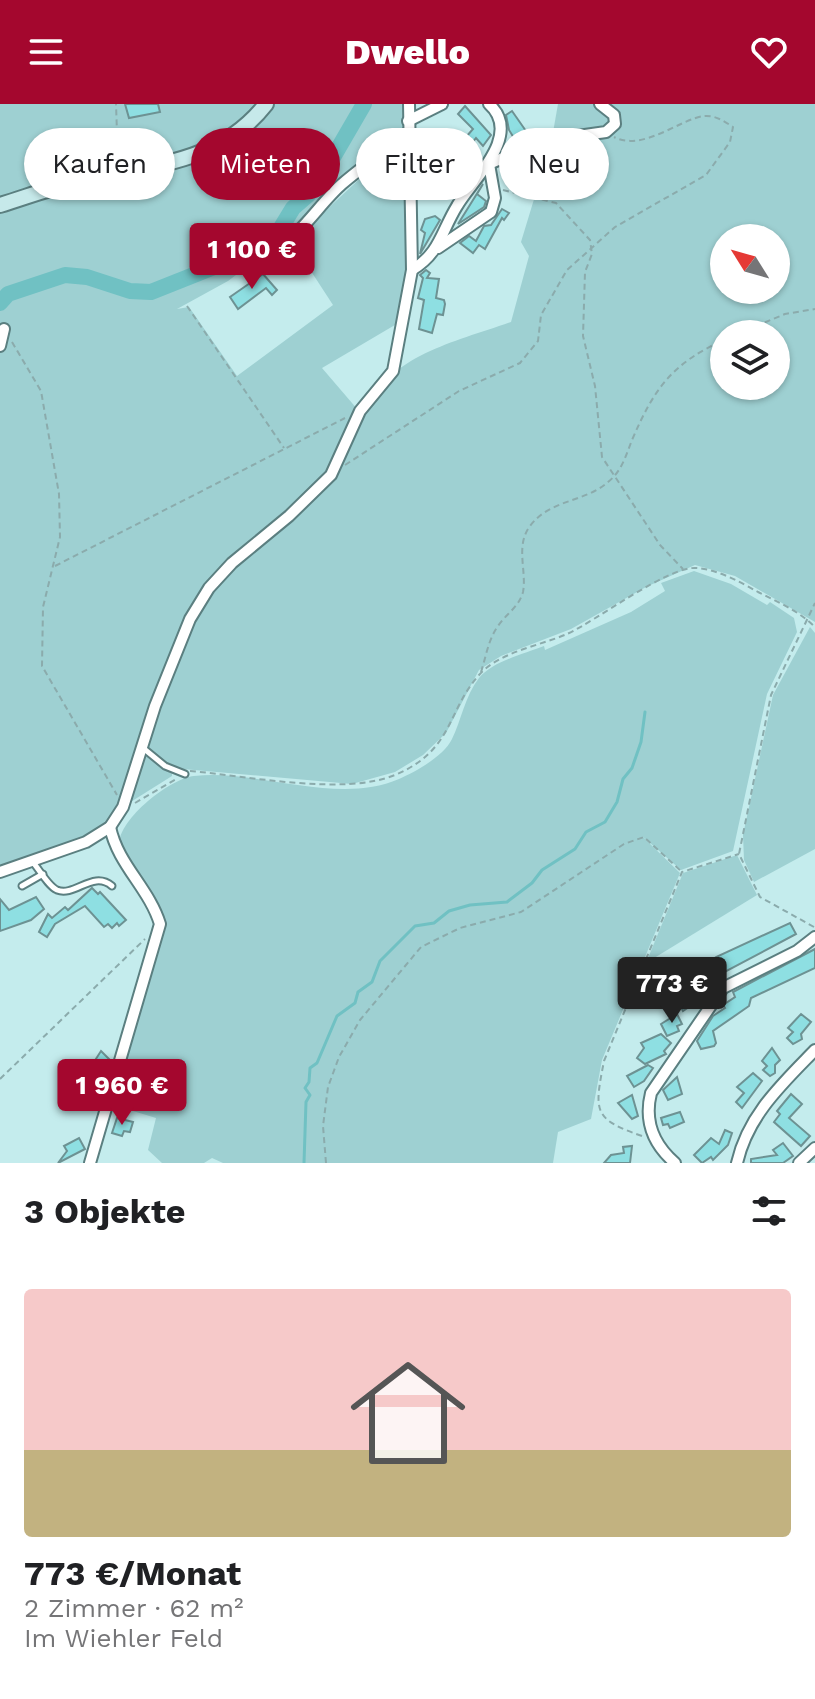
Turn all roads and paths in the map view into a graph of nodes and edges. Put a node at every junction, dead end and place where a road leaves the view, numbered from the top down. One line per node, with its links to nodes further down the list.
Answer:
1 (116, 104): 8 (path)
2 (266, 104): 12 (main road)
3 (409, 104): 7 (street)
4 (442, 104): 7 (street)
5 (489, 104): 14 (street)
6 (600, 104): 10 (street)
7 (408, 121): 9 (street)
8 (117, 128)
9 (407, 128)
10 (609, 129)
11 (609, 134): 20 (path)
12 (175, 159)
13 (499, 160): 14 (street)
14 (489, 164): 16 (street); 22 (street)
15 (356, 173): 21 (street)
16 (494, 186): 20 (path); 22 (street)
17 (24, 197): 19 (main road)
18 (409, 200): 23 (street)
19 (0, 205)
20 (592, 248): 32 (path); 33 (path)
21 (275, 249)
22 (438, 249): 23 (street)
23 (412, 270): 30 (street)
24 (187, 306): 31 (path)
25 (815, 309): 26 (path)
26 (771, 320)
27 (4, 329): 28 (street); 34 (path)
28 (0, 346)
29 (710, 349): 33 (path)
30 (360, 411): 31 (path); 32 (street)
31 (284, 449): 34 (path)
32 (331, 475): 40 (street)
33 (613, 477): 35 (path); 39 (path)
34 (53, 566): 42 (path)
35 (684, 570): 37 (path); 39 (path)
36 (815, 603): 37 (path)
37 (809, 620): 38 (path); 44 (path)
38 (815, 627)
39 (481, 672): 41 (path)
40 (142, 747): 41 (lane); 42 (street)
41 (185, 774): 42 (path)
42 (125, 809): 43 (street)
43 (110, 827): 45 (street); 51 (street)
44 (739, 854): 47 (path); 52 (path)
45 (32, 860): 46 (street); 48 (lane)
46 (0, 872)
47 (682, 872): 56 (path); 60 (path)
48 (43, 874): 49 (lane); 50 (lane)
49 (22, 886)
50 (112, 886)
51 (160, 924): 55 (path); 59 (street)
52 (815, 928)
53 (815, 937): 56 (street)
54 (815, 1050): 63 (street)
55 (0, 1079)
56 (653, 1138): 58 (street)
57 (815, 1148): 64 (street)
58 (664, 1153): 61 (street); 62 (street)
59 (90, 1163)
60 (326, 1163)
61 (653, 1163)
62 (675, 1163)
63 (737, 1163)
64 (799, 1163)

